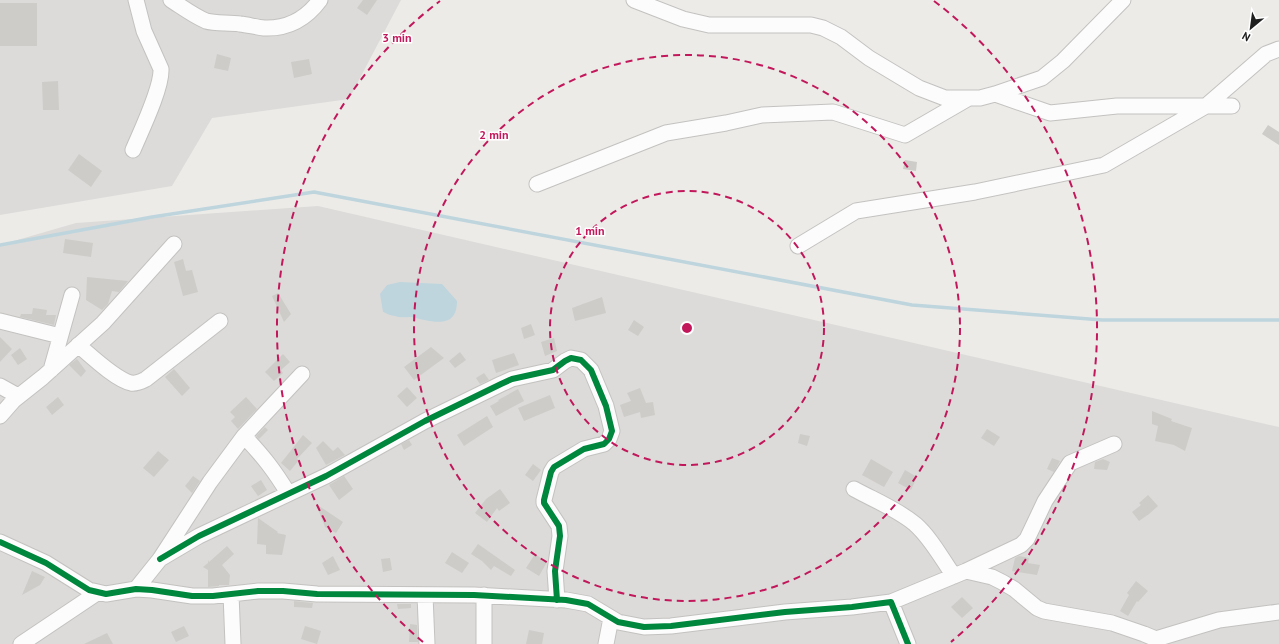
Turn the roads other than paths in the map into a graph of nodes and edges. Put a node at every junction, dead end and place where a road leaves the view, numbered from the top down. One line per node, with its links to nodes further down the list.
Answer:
1 (136, 0): 11 (street)
2 (171, 0): 3 (street)
3 (320, 0)
4 (634, 0): 8 (street)
5 (1123, 0): 7 (street)
6 (1279, 49): 9 (street)
7 (995, 94): 8 (street); 9 (street)
8 (969, 98): 12 (street)
9 (1206, 106): 10 (street); 14 (street)
10 (1232, 106)
11 (133, 150)
12 (537, 184)
13 (174, 244): 19 (street)
14 (798, 246)
15 (72, 295): 18 (street)
16 (0, 321): 18 (street)
17 (220, 321): 19 (street)
18 (60, 336): 20 (street)
19 (78, 345): 20 (street)
20 (51, 370): 23 (street)
21 (302, 374): 25 (street)
22 (0, 386): 23 (street)
23 (18, 396): 24 (street)
24 (0, 416)
25 (244, 436): 28 (street); 30 (street)
26 (1114, 444): 31 (street)
27 (854, 488): 31 (street)
28 (288, 493): 30 (street); 37 (street)
29 (0, 542): 33 (street)
30 (160, 559): 32 (street)
31 (960, 573): 38 (street); 41 (street)
32 (136, 589): 33 (street); 34 (street)
33 (97, 593): 42 (street)
34 (231, 594): 35 (street); 43 (street)
35 (425, 595): 36 (street); 44 (street)
36 (484, 595): 37 (street); 45 (street)
37 (557, 600): 40 (street)
38 (891, 602): 40 (street); 47 (street)
39 (1279, 612): 41 (street)
40 (611, 618): 46 (street)
41 (1160, 642)
42 (20, 644)
43 (233, 644)
44 (427, 644)
45 (484, 644)
46 (606, 644)
47 (908, 644)

